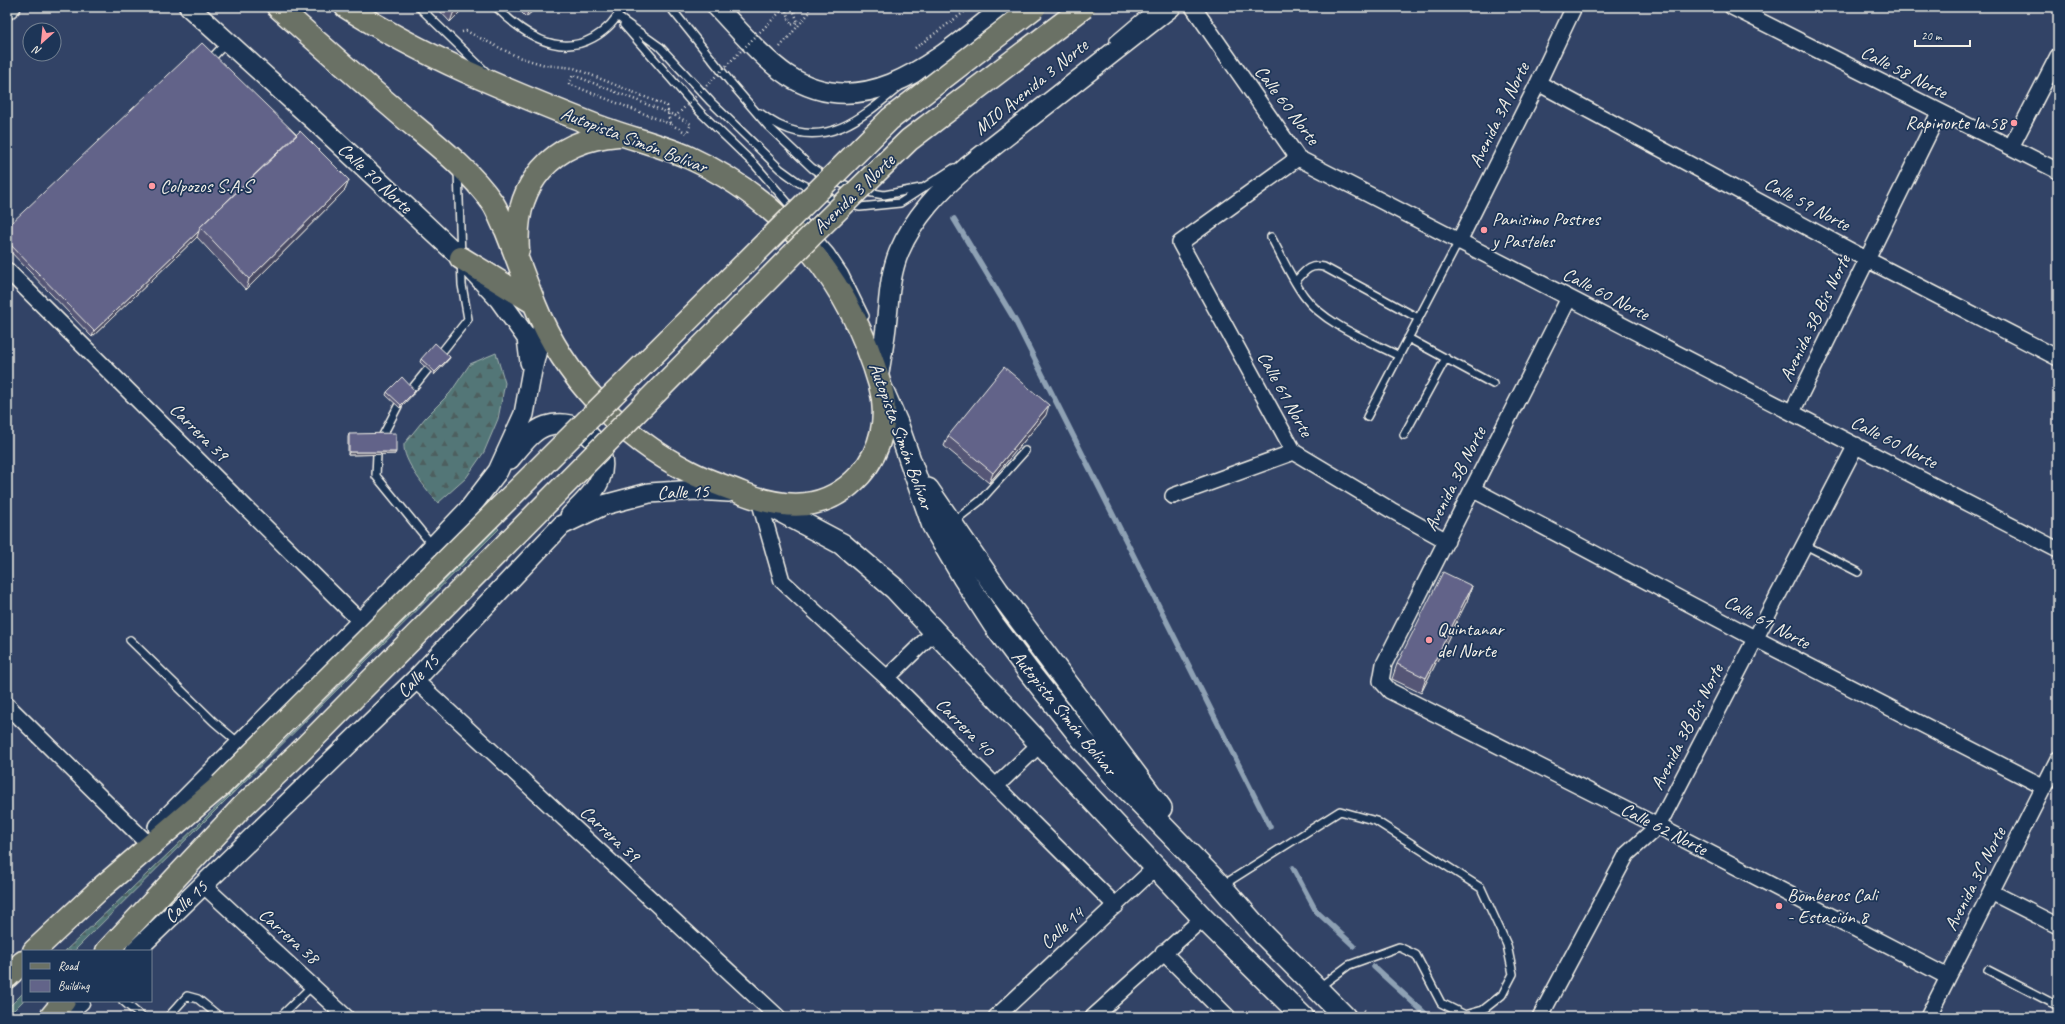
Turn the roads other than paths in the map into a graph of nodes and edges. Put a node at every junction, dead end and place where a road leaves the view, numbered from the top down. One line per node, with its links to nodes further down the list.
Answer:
1 (13, 7): 18 (street)
2 (189, 7): 20 (street, Calle 70 Norte)
3 (346, 7): 27 (main road, Autopista Simón Bolívar)
4 (419, 7): 27 (lane)
5 (496, 7): 19 (lane)
6 (622, 7): 19 (lane)
7 (670, 7): 28 (lane)
8 (717, 7): 25 (street)
9 (1004, 7): 25 (street)
10 (1035, 7): 99 (main road, Avenida 3 Norte, bridge)
11 (1084, 7): 59 (main road, Avenida 3 Norte, bridge)
12 (1153, 7): 21 (lane, MIO Avenida 3 Norte)
13 (1171, 7): 56 (street)
14 (1193, 7): 32 (street, Calle 60 Norte)
15 (1574, 7): 26 (street, Avenida 3A Norte)
16 (1732, 7): 29 (street, Calle 58 Norte)
17 (276, 9): 33 (main road, Autopista Simón Bolívar)
18 (7, 12)
19 (618, 17): 35 (lane, MIO Avenida 3 Norte); 46 (lane)
20 (228, 42): 24 (lane); 38 (street, Calle 70 Norte)
21 (1110, 43)
22 (2058, 56): 31 (street)
23 (1086, 63): 35 (lane, MIO Avenida 3 Norte)
24 (204, 66)
25 (926, 66): 28 (lane)
26 (1538, 83): 37 (street, Avenida 3A Norte); 39 (street, Calle 59 Norte)
27 (503, 89): 30 (main road, Autopista Simón Bolívar)
28 (755, 110): 35 (lane)
29 (1939, 113): 31 (street, Calle 58 Norte); 39 (street, Avenida 3B Bis Norte)
30 (619, 135): 40 (main road); 56 (main road, Autopista Simón Bolívar)
31 (2011, 147): 34 (street, Calle 58 Norte)
32 (1298, 158): 37 (street, Calle 60 Norte); 67 (street, Calle 61 Norte)
33 (458, 162): 38 (lane); 40 (main road, Autopista Simón Bolívar)
34 (2058, 172)
35 (925, 187)
36 (1271, 237): 42 (lane)
37 (1459, 240): 43 (street, Calle 60 Norte); 45 (lane)
38 (461, 258): 44 (main road); 50 (lane); 55 (street, Calle 70 Norte)
39 (1866, 259): 53 (street, Calle 59 Norte); 61 (street, Avenida 3B Bis Norte)
40 (522, 269): 44 (main road, Autopista Simón Bolívar)
41 (7, 270): 81 (street, Carrera 39)
42 (1295, 282): 45 (lane); 51 (lane)
43 (1569, 298): 61 (street, Calle 60 Norte); 71 (street, Avenida 3B Norte)
44 (534, 303): 47 (main road, Autopista Simón Bolívar)
45 (1418, 318): 49 (lane)
46 (867, 322)
47 (543, 325): 55 (street); 72 (main road, Autopista Simón Bolívar)
48 (871, 337): 56 (lane)
49 (1408, 338): 51 (lane); 52 (lane)
50 (441, 352)
51 (1399, 356): 62 (lane)
52 (1446, 358): 57 (lane); 63 (lane)
53 (2058, 358)
54 (428, 369): 58 (lane)
55 (532, 370): 70 (street)
56 (878, 378): 69 (main road, Autopista Simón Bolívar); 72 (main road)
57 (1493, 384)
58 (411, 390)
59 (645, 404): 105 (main road, Calle 15, bridge)
60 (398, 406): 64 (lane)
61 (1792, 412): 65 (street, Calle 60 Norte)
62 (1367, 417)
63 (1404, 435)
64 (382, 437)
65 (1856, 445): 77 (street, Avenida 3B Bis Norte); 79 (street, Calle 60 Norte)
66 (1025, 451): 74 (lane)
67 (1294, 452): 73 (street); 76 (street, Calle 61 Norte)
68 (377, 454): 78 (lane)
69 (910, 461): 74 (main road); 98 (main road, Autopista Simón Bolívar)
70 (498, 471): 75 (street); 78 (street)
71 (1472, 488): 76 (street, Avenida 3B Norte); 83 (street, Calle 61 Norte)
72 (751, 496): 75 (street, Calle 15); 82 (main road, Autopista Simón Bolívar); 85 (street, Carrera 40)
73 (1173, 496)
74 (951, 524): 98 (main road)
75 (562, 525): 86 (street, Calle 15)
76 (1446, 541): 87 (street, Avenida 3B Norte)
77 (1805, 545): 80 (lane); 83 (street, Avenida 3B Bis Norte)
78 (433, 547): 81 (street)
79 (2058, 550)
80 (1858, 572)
81 (362, 622): 89 (street)
82 (934, 632): 85 (street); 90 (main road, Autopista Simón Bolívar)
83 (1756, 639): 93 (street, Calle 61 Norte); 94 (street, Avenida 3B Bis Norte)
84 (130, 640): 89 (lane)
85 (887, 678): 92 (street, Carrera 40)
86 (415, 680): 97 (street, Calle 15); 125 (street, Carrera 39)
87 (1381, 681): 94 (street, Calle 62 Norte)
88 (7, 705): 95 (street)
89 (240, 744): 95 (street)
90 (1039, 745): 92 (street); 96 (main road, Autopista Simón Bolívar)
91 (2058, 760): 93 (street, Avenida 3C Norte)
92 (996, 786): 101 (street, Carrera 40)
93 (2044, 787): 100 (street, Avenida 3C Norte)
94 (1658, 826): 111 (street, Calle 62 Norte); 131 (street, Avenida 3B Bis Norte)
95 (144, 840): 99 (street)
96 (1155, 868): 101 (street, Calle 14); 102 (main road, Autopista Simón Bolívar)
97 (204, 885): 106 (street, Calle 15); 112 (street, Carrera 38)
98 (1222, 886): 113 (main road, Autopista Simón Bolívar); 113 (lane)
99 (101, 888): 104 (main road)
100 (1991, 892): 103 (street); 111 (street, Avenida 3C Norte)
101 (1116, 906): 126 (street, Calle 14)
102 (1203, 918): 107 (street); 129 (main road, Autopista Simón Bolívar)
103 (2058, 926)
104 (35, 950)
105 (108, 950)
106 (136, 950)
107 (1163, 952): 127 (street); 128 (street)
108 (22, 963): 110 (main road)
109 (1988, 970): 117 (lane)
110 (7, 977)
111 (1948, 977): 132 (street, Avenida 3C Norte)
112 (313, 985): 123 (lane); 124 (street, Carrera 38)
113 (1316, 989): 130 (main road, Autopista Simón Bolívar)
114 (63, 1002): 118 (main road)
115 (79, 1002): 119 (street)
116 (124, 1002): 120 (lane)
117 (2058, 1006)
118 (51, 1017)
119 (60, 1017)
120 (142, 1017)
121 (168, 1017): 122 (lane)
122 (220, 1017)
123 (280, 1017)
124 (346, 1017)
125 (778, 1017)
126 (996, 1017)
127 (1093, 1017)
128 (1228, 1017)
129 (1302, 1017)
130 (1345, 1017)
131 (1540, 1017)
132 (1928, 1017)

